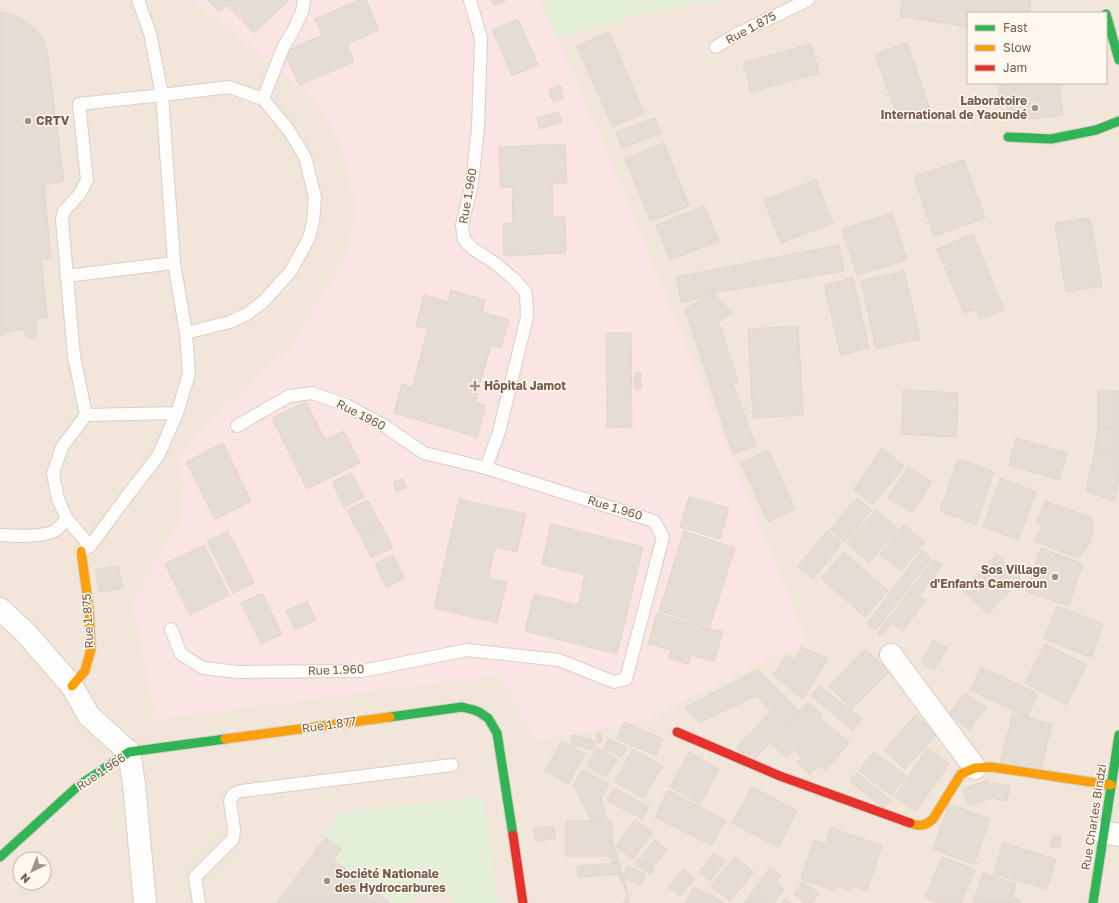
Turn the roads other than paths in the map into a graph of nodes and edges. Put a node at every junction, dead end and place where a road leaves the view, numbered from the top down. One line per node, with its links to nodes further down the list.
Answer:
1 (138, 0): 8 (lane)
2 (304, 0): 9 (lane)
3 (470, 0): 18 (lane, Rue 1.960)
4 (808, 0): 6 (lane, Rue 1.875)
5 (1107, 18): 7 (street)
6 (716, 47)
7 (1119, 60)
8 (162, 95): 9 (lane); 12 (lane); 13 (lane)
9 (263, 99): 14 (lane)
10 (1119, 121): 11 (street)
11 (1008, 137)
12 (174, 262): 13 (lane); 14 (lane)
13 (66, 276): 16 (lane)
14 (186, 333): 15 (lane)
15 (177, 413): 16 (lane); 21 (lane)
16 (86, 415): 19 (lane)
17 (237, 426): 18 (lane, Rue 1960)
18 (486, 468): 23 (lane, Rue 1.960)
19 (67, 519): 20 (lane); 21 (lane)
20 (0, 534)
21 (86, 548): 25 (street, Rue 1.875)
22 (0, 609): 25 (street, Rue 1.966)
23 (171, 629)
24 (891, 655): 30 (street)
25 (72, 686): 28 (street, Rue 1.966)
26 (677, 732): 30 (street)
27 (1119, 735): 31 (street, Rue Charles Bindzi)
28 (129, 752): 33 (street, Rue 1.966); 34 (street); 36 (street, Rue 1.877)
29 (452, 765): 35 (lane)
30 (975, 768): 31 (street)
31 (1111, 785): 32 (street, Rue Charles Bindzi)
32 (1111, 834): 37 (street, Rue Charles Bindzi)
33 (0, 857)
34 (145, 903)
35 (198, 903)
36 (523, 903)
37 (1093, 903)

